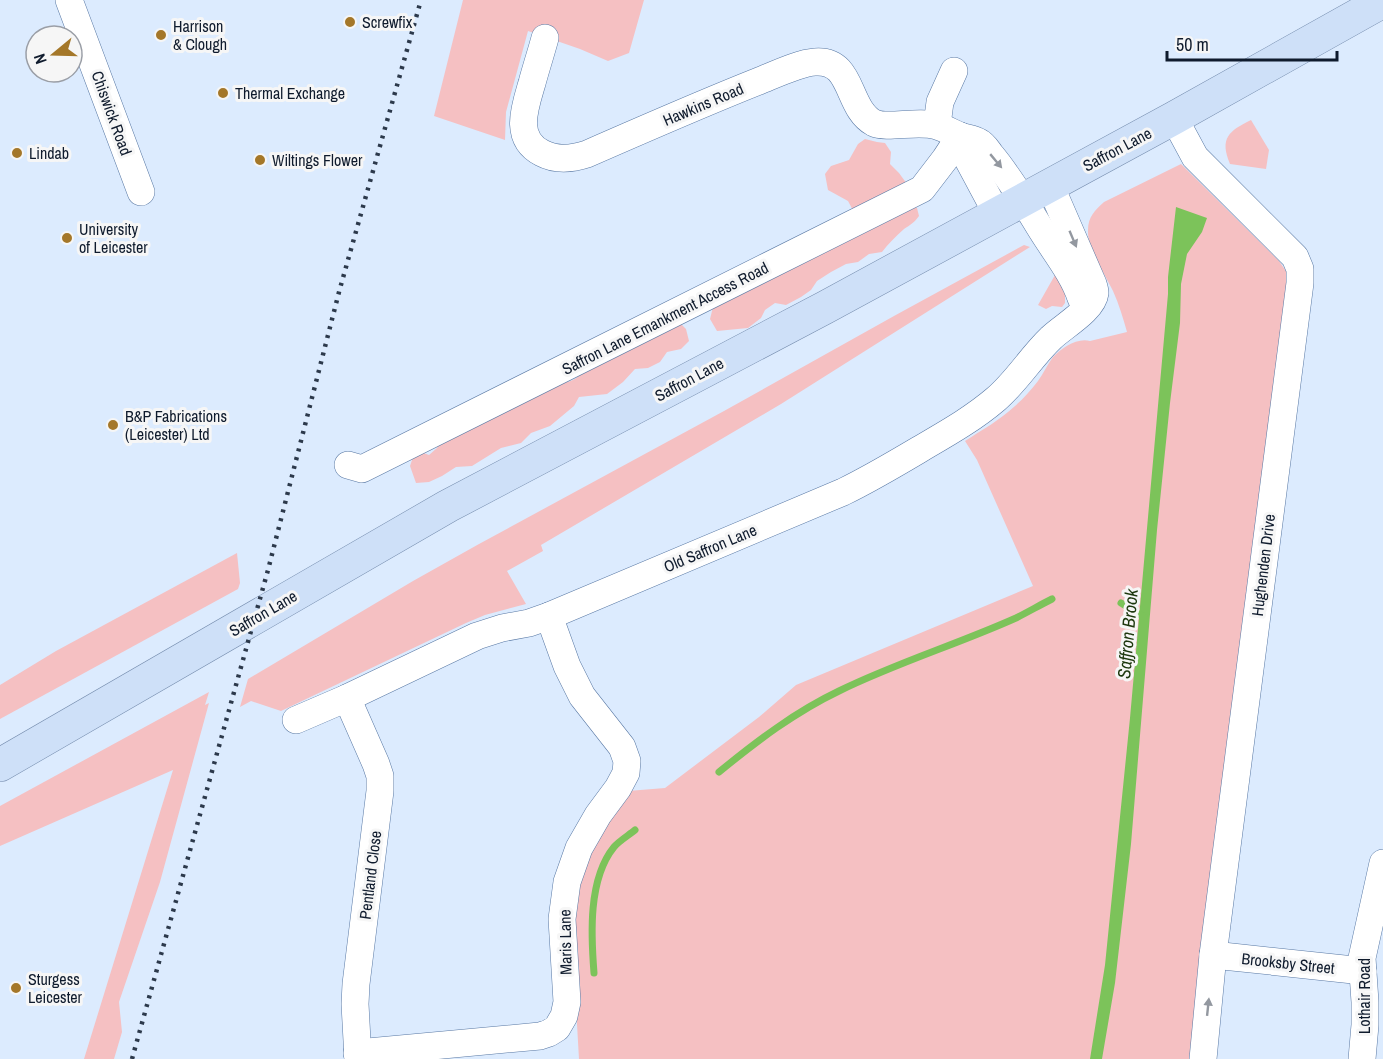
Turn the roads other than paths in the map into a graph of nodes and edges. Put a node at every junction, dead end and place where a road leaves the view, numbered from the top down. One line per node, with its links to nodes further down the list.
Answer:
1 (69, 0): 7 (street, Chiswick Road)
2 (1383, 1): 5 (main road, Saffron Lane)
3 (545, 38): 6 (street, Hawkins Road)
4 (954, 71): 6 (street)
5 (1174, 118): 8 (main road, Saffron Lane); 15 (street, Hughenden Drive)
6 (948, 131): 8 (street); 9 (street, Saffron Lane Emankment Access Road)
7 (141, 192)
8 (1023, 199): 10 (street, Old Saffron Lane); 13 (main road, Saffron Lane)
9 (348, 465)
10 (549, 616): 11 (street, Old Saffron Lane); 17 (street, Maris Lane)
11 (347, 698): 12 (street, Old Saffron Lane); 17 (street, Pentland Close)
12 (296, 720)
13 (0, 765)
14 (1383, 862): 16 (street, Lothair Road)
15 (1213, 955): 16 (street, Brooksby Street); 18 (street, Hughenden Drive, one-way to 15)
16 (1363, 971): 19 (street, Lothair Road)
17 (357, 1056)
18 (1203, 1059)
19 (1362, 1059)

